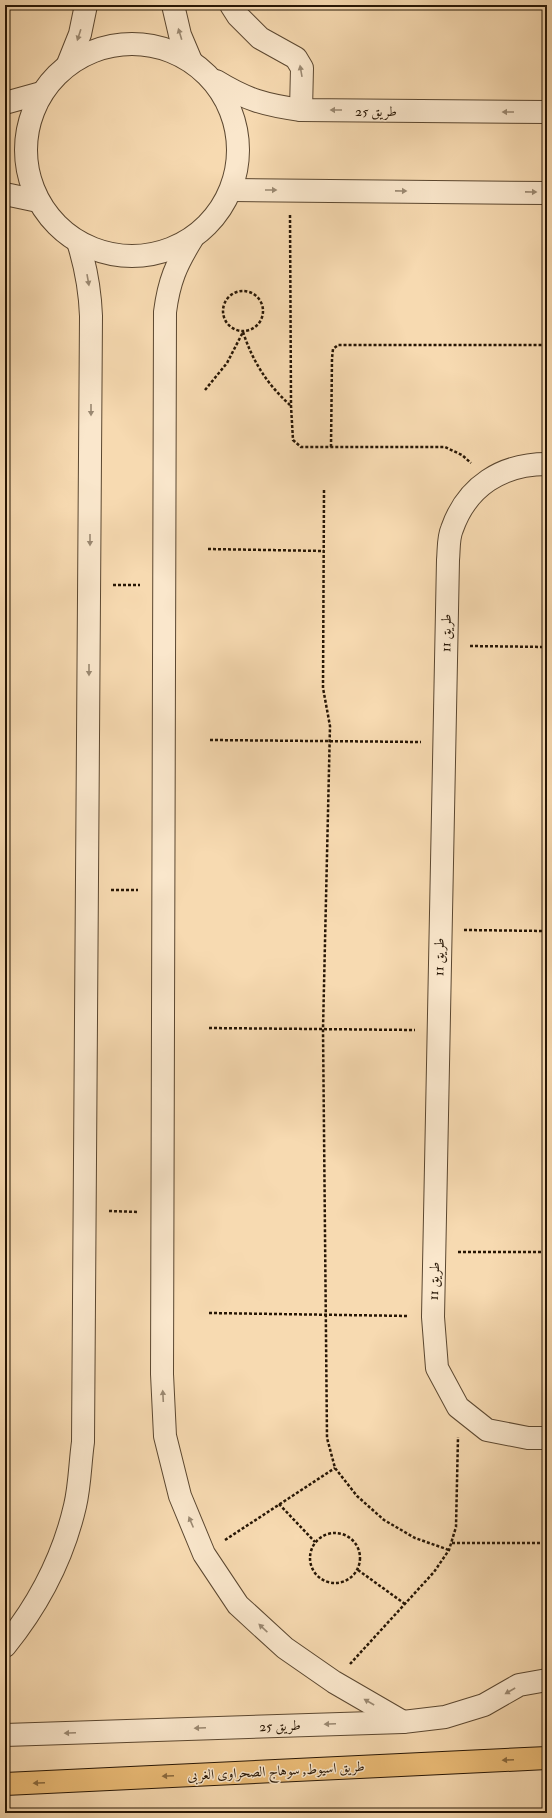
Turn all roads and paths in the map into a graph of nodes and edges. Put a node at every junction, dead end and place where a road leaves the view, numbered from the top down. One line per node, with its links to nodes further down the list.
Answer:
1 (86, 5): 5 (street, one-way to 5)
2 (173, 5): 4 (street, one-way to 2)
3 (231, 5): 9 (street, one-way to 3)
4 (191, 61): 5 (street); 6 (street)
5 (68, 64): 7 (street)
6 (212, 79): 9 (street, طريق 25); 11 (street)
7 (41, 92): 8 (street); 15 (street)
8 (5, 102)
9 (301, 110): 10 (street, طريق 25, one-way to 9)
10 (547, 112)
11 (232, 190): 12 (street, one-way to 12); 16 (street)
12 (290, 190): 13 (street, one-way to 13); 21 (path)
13 (547, 193)
14 (5, 194): 15 (street)
15 (38, 201): 17 (street)
16 (192, 239): 17 (street); 29 (street)
17 (78, 242): 28 (street, one-way to 28)
18 (243, 332): 18 (path); 20 (path); 21 (path)
19 (547, 346): 22 (path)
20 (205, 390)
21 (291, 406): 22 (path)
22 (331, 447): 24 (path)
23 (547, 464): 24 (street, طريق 11)
24 (484, 482): 30 (street, طريق 11)
25 (324, 490): 27 (path)
26 (208, 549): 27 (path)
27 (324, 551): 33 (path)
28 (89, 585): 29 (path); 35 (street, one-way to 35)
29 (164, 586): 36 (street)
30 (446, 646): 31 (path); 34 (street, طريق 11)
31 (547, 647)
32 (210, 740): 33 (path)
33 (330, 742): 34 (path); 40 (path)
34 (444, 742): 37 (street, طريق 11)
35 (87, 890): 36 (path); 42 (street)
36 (163, 890): 43 (street)
37 (440, 930): 38 (path); 41 (street, طريق 11)
38 (547, 931)
39 (209, 1028): 40 (path)
40 (324, 1030): 41 (path); 47 (path)
41 (438, 1030): 44 (street, طريق 11)
42 (85, 1211): 43 (path); 60 (street)
43 (162, 1212): 57 (street, one-way to 43)
44 (435, 1252): 45 (path); 48 (street, طريق 11)
45 (547, 1252)
46 (209, 1313): 47 (path)
47 (325, 1315): 48 (path); 51 (path)
48 (433, 1317): 49 (street, طريق 11)
49 (458, 1407): 50 (street, طريق 11); 54 (path)
50 (547, 1438)
51 (336, 1468): 52 (path); 56 (path)
52 (279, 1504): 53 (path); 57 (path)
53 (315, 1542): 58 (path); 58 (path)
54 (452, 1543): 55 (path); 56 (path)
55 (547, 1543)
56 (449, 1550): 59 (path)
57 (204, 1554): 62 (street, one-way to 57)
58 (358, 1570): 59 (path)
59 (405, 1604): 62 (path)
60 (5, 1646)
61 (547, 1680): 63 (street, طريق 25, one-way to 63)
62 (334, 1682): 63 (street, one-way to 62)
63 (403, 1722): 64 (street, طريق 25, one-way to 64)
64 (5, 1735)
65 (547, 1758): 66 (main road, طريق اسيوط, سوهاج الصحراوى الغربى, one-way to 66)
66 (5, 1784)

